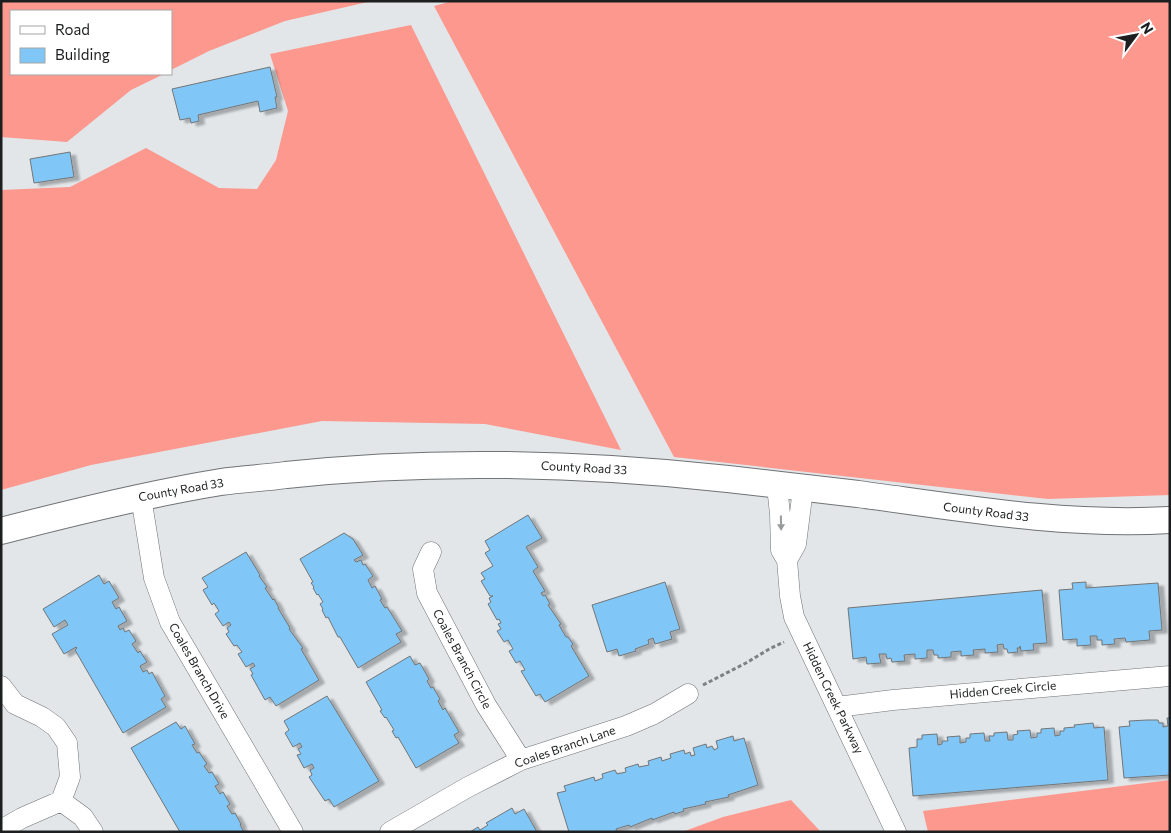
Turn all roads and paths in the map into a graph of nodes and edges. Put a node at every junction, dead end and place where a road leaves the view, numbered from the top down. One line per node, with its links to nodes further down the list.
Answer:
1 (777, 486): 2 (street, County Road 33); 3 (street, County Road 33); 7 (street, Hidden Creek Parkway, one-way to 7)
2 (803, 489): 4 (street, County Road 33); 7 (street, Hidden Creek Parkway)
3 (141, 497): 5 (street, County Road 33); 17 (street, Coales Branch Drive)
4 (1170, 520)
5 (1, 531)
6 (432, 552): 13 (street, Coales Branch Circle)
7 (788, 560): 8 (street, Hidden Creek Parkway)
8 (802, 634): 10 (path); 12 (street, Hidden Creek Parkway)
9 (1170, 676): 12 (street, Hidden Creek Circle)
10 (688, 694): 13 (street, Coales Branch Lane)
11 (4, 695): 14 (street)
12 (838, 707): 19 (street, Hidden Creek Parkway)
13 (521, 760): 18 (street, Coales Branch Lane)
14 (61, 801): 15 (street); 16 (street)
15 (1, 830)
16 (93, 832)
17 (293, 832)
18 (390, 832)
19 (896, 832)

